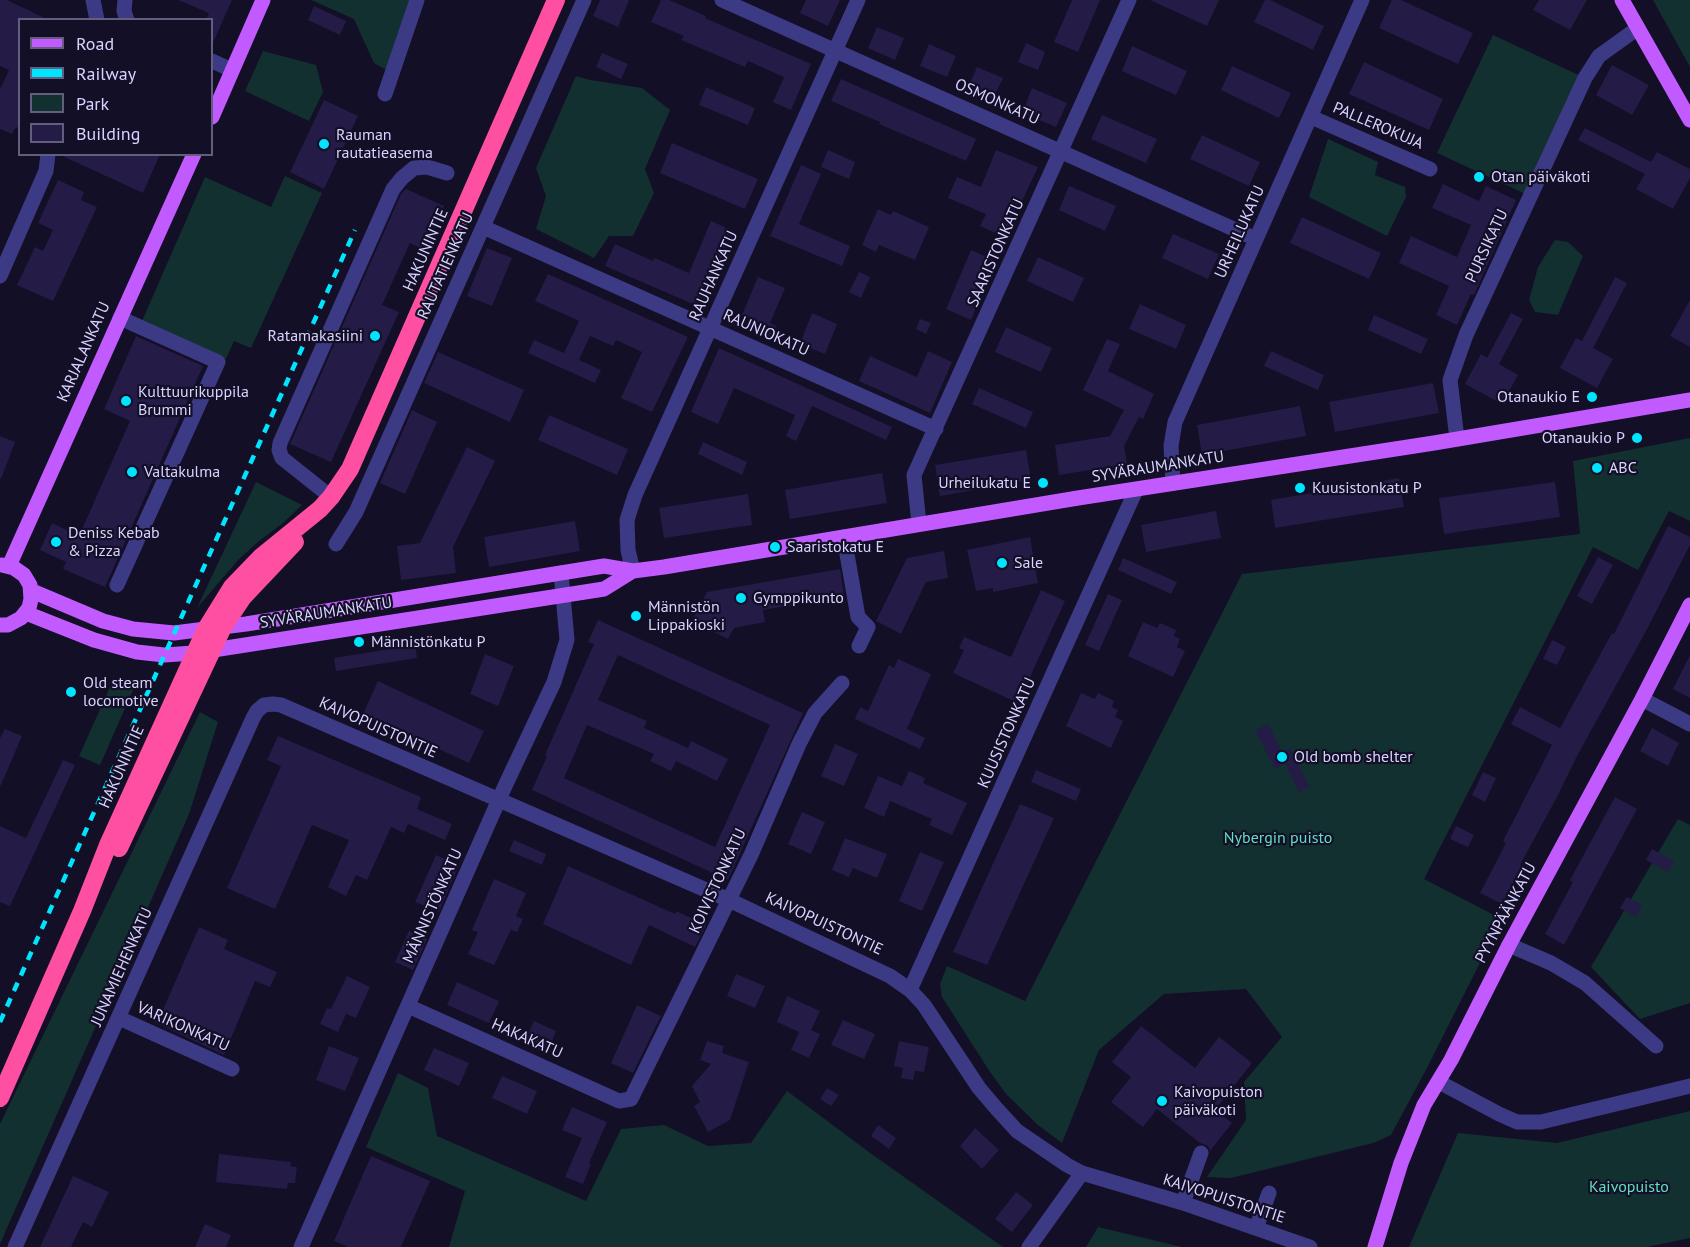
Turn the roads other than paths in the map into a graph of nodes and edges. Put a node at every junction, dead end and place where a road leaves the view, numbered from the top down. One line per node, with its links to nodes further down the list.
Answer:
1 (93, 0): 12 (street)
2 (124, 0): 13 (street)
3 (263, 0): 17 (main road)
4 (417, 0): 18 (street)
5 (556, 0): 37 (highway, HAKUNINTIE)
6 (584, 0): 27 (street, RAUTATIENKATU)
7 (722, 0): 15 (street, OSMONKATU)
8 (858, 0): 15 (street, RAUHANKATU)
9 (1129, 0): 22 (street, SAARISTONKATU)
10 (1362, 0): 20 (street, URHEILUKATU)
11 (1622, 0): 14 (main road)
12 (97, 18)
13 (126, 18)
14 (1638, 28): 21 (main road); 34 (street, PURSIKATU)
15 (835, 50): 22 (street, OSMONKATU); 31 (street, RAUHANKATU)
16 (213, 61): 17 (street)
17 (232, 70): 19 (main road)
18 (385, 94)
19 (213, 115)
20 (1311, 117): 25 (street, PALLEROKUJA); 28 (street, URHEILUKATU)
21 (1690, 120)
22 (1062, 151): 28 (street, OSMONKATU); 33 (street, SAARISTONKATU)
23 (48, 156): 29 (street)
24 (193, 156): 30 (main road, KARJALANKATU)
25 (1430, 169)
26 (447, 173): 37 (street)
27 (483, 227): 31 (street, RAUNIOKATU); 40 (street, RAUTATIENKATU)
28 (1257, 239): 35 (street, URHEILUKATU)
29 (0, 276)
30 (120, 318): 41 (main road, KARJALANKATU); 44 (street)
31 (710, 328): 33 (street, RAUNIOKATU); 42 (street, RAUHANKATU)
32 (1690, 400): 34 (main road, SYVÄRAUMANKATU)
33 (936, 429): 38 (street, SAARISTONKATU)
34 (1457, 439): 35 (main road, SYVÄRAUMANKATU)
35 (1173, 483): 36 (main road, SYVÄRAUMANKATU)
36 (1136, 490): 38 (main road, SYVÄRAUMANKATU); 60 (street, KUUSISTONKATU)
37 (326, 503): 50 (highway, HAKUNINTIE)
38 (919, 525): 39 (main road, SYVÄRAUMANKATU)
39 (844, 537): 42 (main road, SYVÄRAUMANKATU); 51 (street)
40 (336, 544)
41 (5, 566): 45 (main road)
42 (633, 571): 43 (main road, SYVÄRAUMANKATU); 46 (main road, SYVÄRAUMANKATU)
43 (561, 573): 46 (street, MÄNNISTÖNKATU); 50 (main road, SYVÄRAUMANKATU)
44 (117, 585)
45 (32, 591): 48 (main road); 50 (main road, SYVÄRAUMANKATU)
46 (564, 596): 52 (main road, SYVÄRAUMANKATU); 57 (street, MÄNNISTÖNKATU)
47 (1690, 605): 54 (main road, PYYNPÄÄNKATU)
48 (26, 613): 49 (main road); 52 (main road, SYVÄRAUMANKATU)
49 (0, 625)
50 (214, 628): 52 (highway, HAKUNINTIE)
51 (859, 646)
52 (203, 651): 67 (highway, HAKUNINTIE)
53 (842, 683): 58 (street, KOIVISTONKATU)
54 (1642, 699): 56 (street); 59 (main road, PYYNPÄÄNKATU)
55 (264, 705): 57 (street, KAIVOPUISTONTIE); 62 (street, JUNAMIEHENKATU)
56 (1690, 723)
57 (499, 800): 58 (street, KAIVOPUISTONTIE); 61 (street, MÄNNISTÖNKATU)
58 (729, 900): 60 (street, KAIVOPUISTONTIE); 68 (street, KOIVISTONKATU)
59 (1509, 945): 63 (street); 65 (main road, PYYNPÄÄNKATU)
60 (910, 990): 70 (street, KAIVOPUISTONTIE)
61 (408, 1005): 68 (street, HAKAKATU); 75 (street, MÄNNISTÖNKATU)
62 (118, 1018): 64 (street, VARIKONKATU); 74 (street, JUNAMIEHENKATU)
63 (1656, 1046)
64 (232, 1069)
65 (1439, 1082): 66 (street); 78 (main road, PYYNPÄÄNKATU)
66 (1690, 1086)
67 (0, 1098)
68 (631, 1099)
69 (1201, 1153): 72 (street)
70 (1082, 1173): 72 (street, KAIVOPUISTONTIE); 76 (street)
71 (1269, 1193): 73 (street)
72 (1183, 1203): 73 (street, KAIVOPUISTONTIE)
73 (1256, 1228): 77 (street, KAIVOPUISTONTIE)
74 (15, 1247)
75 (301, 1247)
76 (1029, 1247)
77 (1310, 1247)
78 (1375, 1247)

